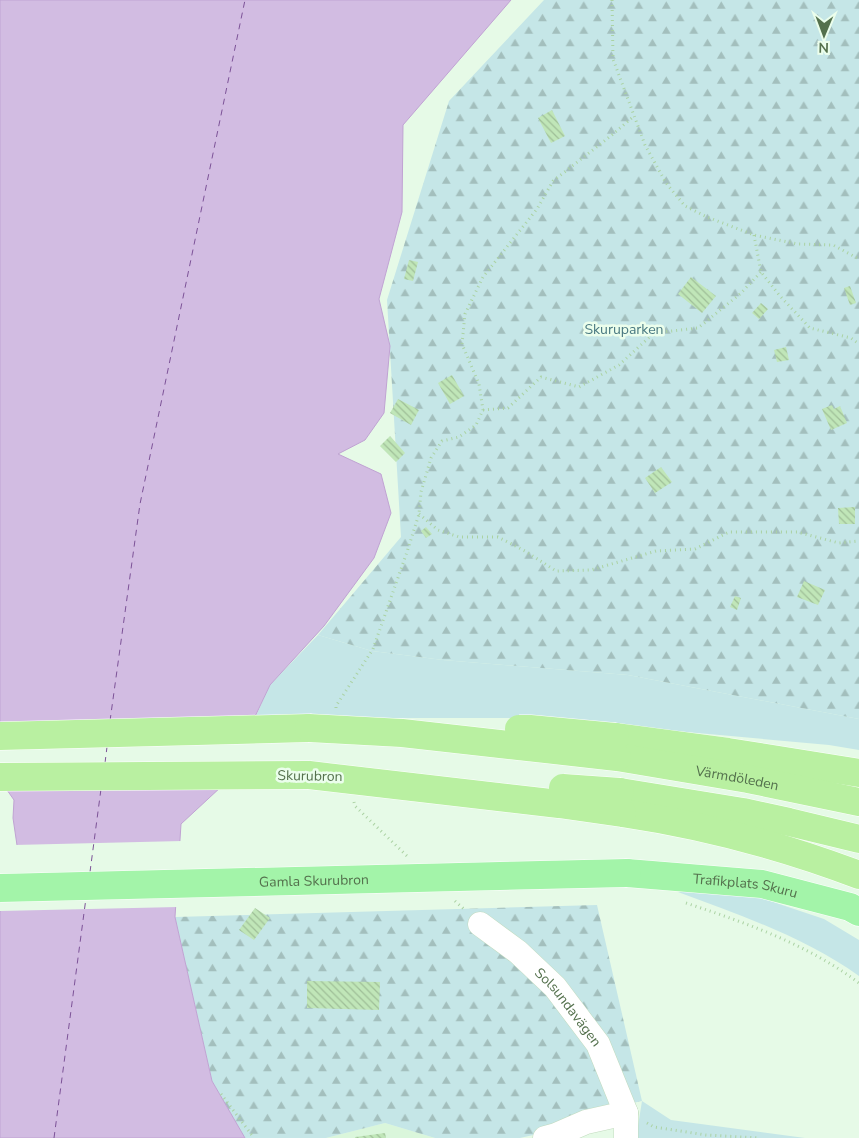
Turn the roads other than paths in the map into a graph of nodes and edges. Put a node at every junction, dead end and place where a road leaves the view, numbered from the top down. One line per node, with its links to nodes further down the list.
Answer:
1 (0, 736): 2 (highway, bridge)
2 (616, 747): 3 (highway); 6 (highway, Värmdöleden)
3 (859, 773)
4 (0, 777): 5 (highway, Skurubron, bridge)
5 (621, 802): 7 (highway); 9 (highway)
6 (859, 802)
7 (859, 839)
8 (627, 873): 10 (main road, Gamla Skurubron, bridge); 11 (main road, Trafikplats Skuru)
9 (859, 875)
10 (0, 888)
11 (859, 912)
12 (480, 924): 13 (lane, Solsundavägen)
13 (626, 1113): 14 (lane); 15 (lane, Solsundavägen)
14 (545, 1138)
15 (626, 1138)

